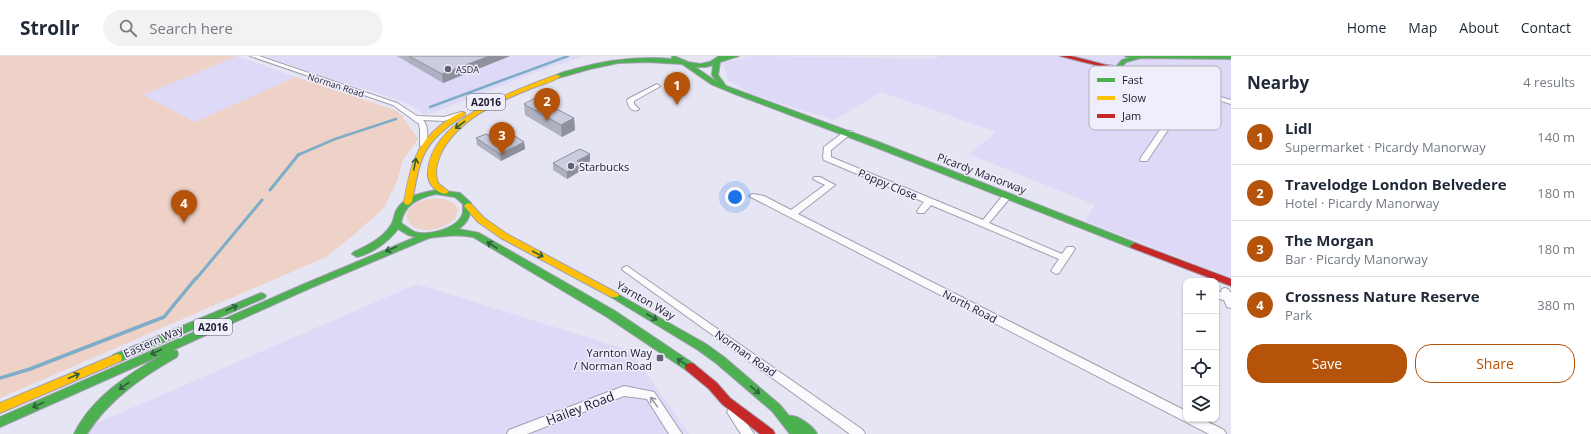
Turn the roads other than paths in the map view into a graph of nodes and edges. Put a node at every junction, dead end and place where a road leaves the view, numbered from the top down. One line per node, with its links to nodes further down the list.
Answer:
1 (253, 56): 19 (street, Norman Road)
2 (615, 56): 18 (main road, A2016)
3 (673, 56): 10 (main road, Picardy Manorway)
4 (736, 56): 9 (main road)
5 (1063, 56): 11 (main road)
6 (1128, 56): 7 (main road)
7 (1143, 56): 8 (main road); 12 (main road)
8 (1231, 57)
9 (720, 59): 10 (main road); 14 (main road)
10 (684, 63): 14 (main road, Picardy Manorway); 27 (main road, A2016, one-way to 27)
11 (1107, 66)
12 (1120, 66)
13 (657, 86): 17 (street)
14 (723, 87): 21 (main road, Picardy Manorway)
15 (1221, 99): 16 (street)
16 (1231, 102)
17 (636, 109)
18 (462, 114): 19 (street, Norman Road); 22 (main road, A2016)
19 (414, 116): 22 (street)
20 (1164, 130): 23 (street)
21 (848, 133): 24 (street, Poppy Close); 29 (main road, Picardy Manorway)
22 (423, 144): 31 (main road, A2016, one-way to 22)
23 (1144, 159)
24 (847, 166): 25 (street, Poppy Close); 30 (street, Poppy Close)
25 (840, 172)
26 (817, 178): 34 (street)
27 (445, 192): 31 (main road); 32 (main road)
28 (753, 196): 34 (street, North Road)
29 (1007, 196): 36 (street); 48 (main road, Picardy Manorway)
30 (930, 201): 33 (street, Poppy Close); 36 (street, Poppy Close)
31 (408, 202): 35 (main road)
32 (468, 206): 37 (main road); 51 (main road, Yarnton Way, one-way to 51)
33 (921, 210)
34 (792, 214): 52 (street, North Road)
35 (397, 224): 38 (main road); 40 (main road)
36 (984, 224): 41 (street, Poppy Close)
37 (444, 233): 38 (main road); 49 (main road, one-way to 37)
38 (427, 236): 46 (main road, Eastern Way / A2016, one-way to 46)
39 (1070, 249): 41 (street)
40 (348, 258)
41 (1064, 258): 43 (street)
42 (630, 271): 62 (street, Norman Road)
43 (1056, 271)
44 (312, 274): 45 (main road)
45 (290, 283)
46 (305, 287): 53 (main road, Eastern Way / A2016, one-way to 53); 55 (main road, one-way to 55)
47 (269, 292): 50 (main road, Eastern Way / A2016, one-way to 47)
48 (1227, 294)
49 (726, 401): 58 (street); 59 (main road)
50 (0, 408)
51 (776, 408): 60 (main road, Yarnton Way); 61 (main road)
52 (1183, 415)
53 (0, 422)
54 (1197, 422): 63 (street)
55 (80, 434)
56 (513, 434): 57 (street, Hailey Road, one-way to 56)
57 (676, 434)
58 (748, 434)
59 (769, 434)
60 (798, 434)
61 (812, 434)
62 (859, 434)
63 (1220, 434)

